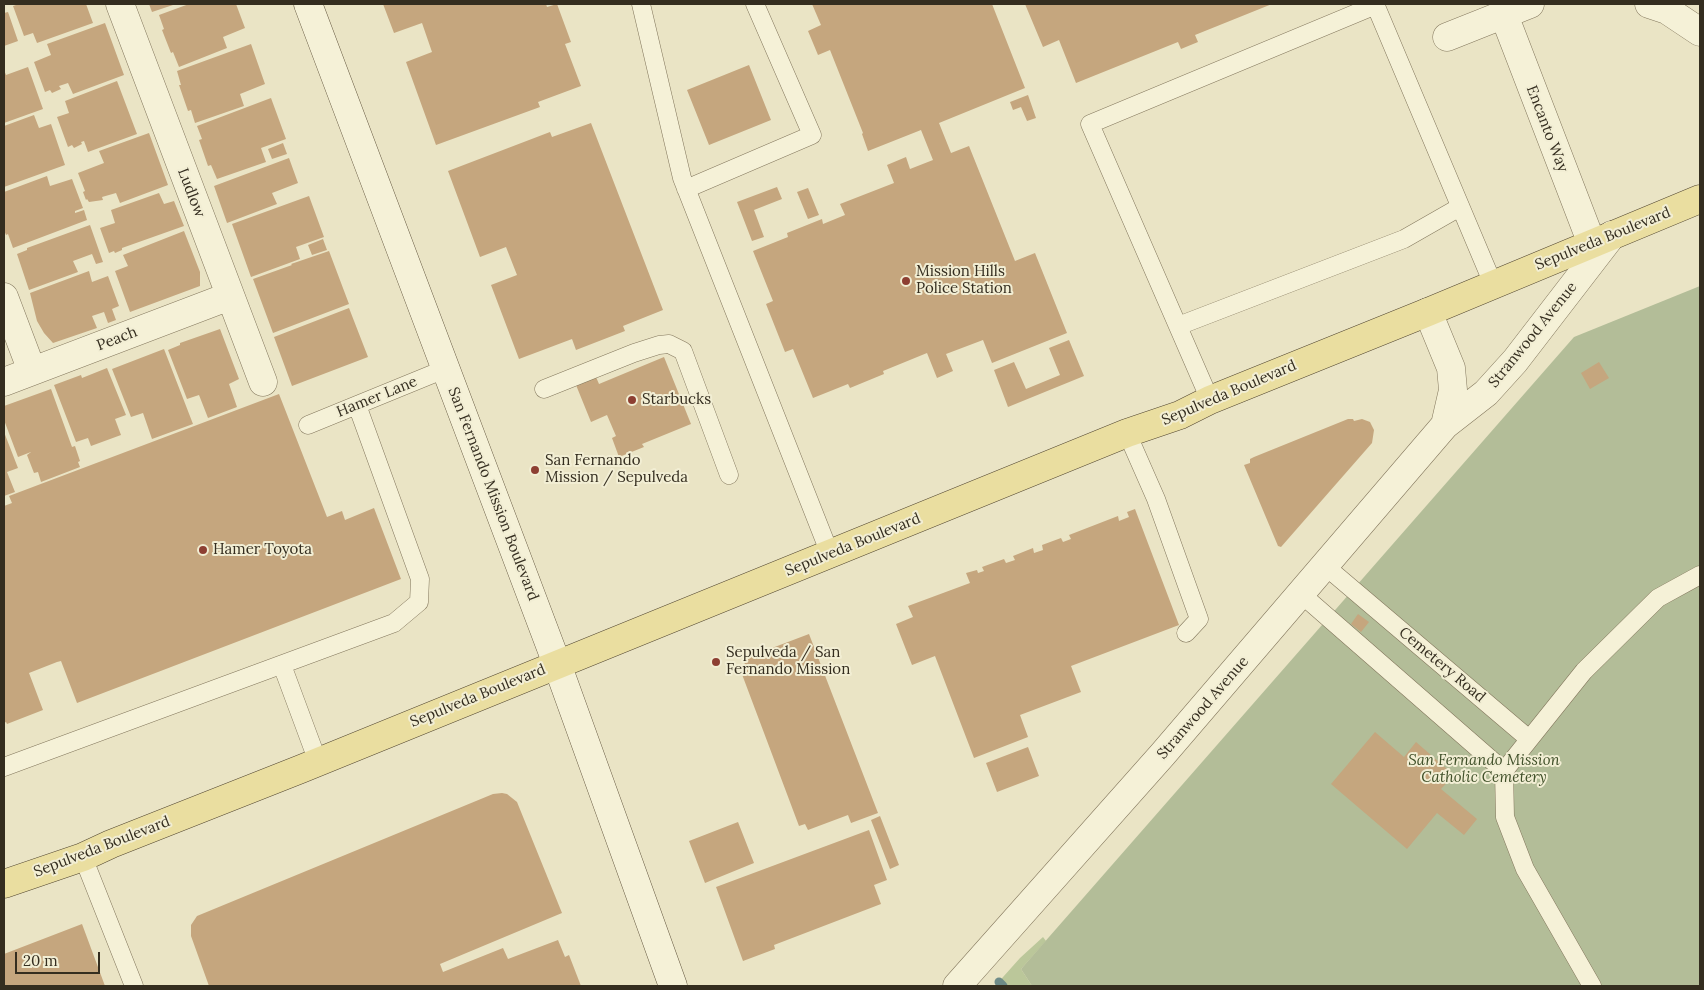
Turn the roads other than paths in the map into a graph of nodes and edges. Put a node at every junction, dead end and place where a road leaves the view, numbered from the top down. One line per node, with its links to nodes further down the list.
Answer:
1 (120, 4): 16 (street, Ludlow)
2 (308, 4): 20 (street, San Fernando Mission Boulevard)
3 (641, 4): 11 (lane)
4 (755, 4): 11 (lane)
5 (1376, 4): 13 (lane); 19 (lane)
6 (1530, 4): 8 (street)
7 (1649, 4): 9 (street)
8 (1504, 14): 10 (street); 14 (street, Encanto Way)
9 (1700, 32)
10 (1447, 37)
11 (686, 189): 31 (lane)
12 (1700, 199): 14 (main road, Sepulveda Boulevard)
13 (1460, 208): 15 (lane); 19 (lane)
14 (1602, 240): 15 (main road, Sepulveda Boulevard); 28 (street, Stranwood Avenue)
15 (1493, 284): 18 (main road, Sepulveda Boulevard)
16 (230, 296): 21 (street, Peach); 23 (street, Ludlow)
17 (4, 297): 21 (street)
18 (1428, 312): 25 (main road, Sepulveda Boulevard); 28 (street, Stranwood Avenue)
19 (1178, 326): 25 (lane)
20 (445, 369): 26 (lane, Hamer Lane); 36 (street, San Fernando Mission Boulevard)
21 (32, 371): 22 (street, Peach)
22 (4, 382)
23 (263, 382)
24 (544, 389): 30 (lane)
25 (1210, 400): 29 (main road, Sepulveda Boulevard)
26 (357, 405): 27 (lane, Hamer Lane); 37 (lane)
27 (308, 425)
28 (1445, 425): 32 (street, Stranwood Avenue)
29 (1127, 433): 31 (main road, Sepulveda Boulevard); 35 (lane)
30 (730, 475)
31 (830, 554): 36 (main road, Sepulveda Boulevard)
32 (1324, 565): 34 (street, Stranwood Avenue); 38 (lane, Cemetery Road)
33 (1700, 575): 38 (lane)
34 (1300, 593): 41 (lane); 46 (street, Stranwood Avenue)
35 (1186, 633)
36 (557, 664): 39 (main road, Sepulveda Boulevard); 45 (street, San Fernando Mission Boulevard)
37 (282, 665): 39 (lane); 40 (lane)
38 (1529, 739): 41 (lane)
39 (318, 762): 42 (main road, Sepulveda Boulevard)
40 (4, 767)
41 (1504, 771): 47 (lane)
42 (83, 857): 43 (main road, Sepulveda Boulevard); 44 (lane)
43 (4, 884)
44 (134, 986)
45 (674, 986)
46 (957, 986)
47 (1592, 986)

